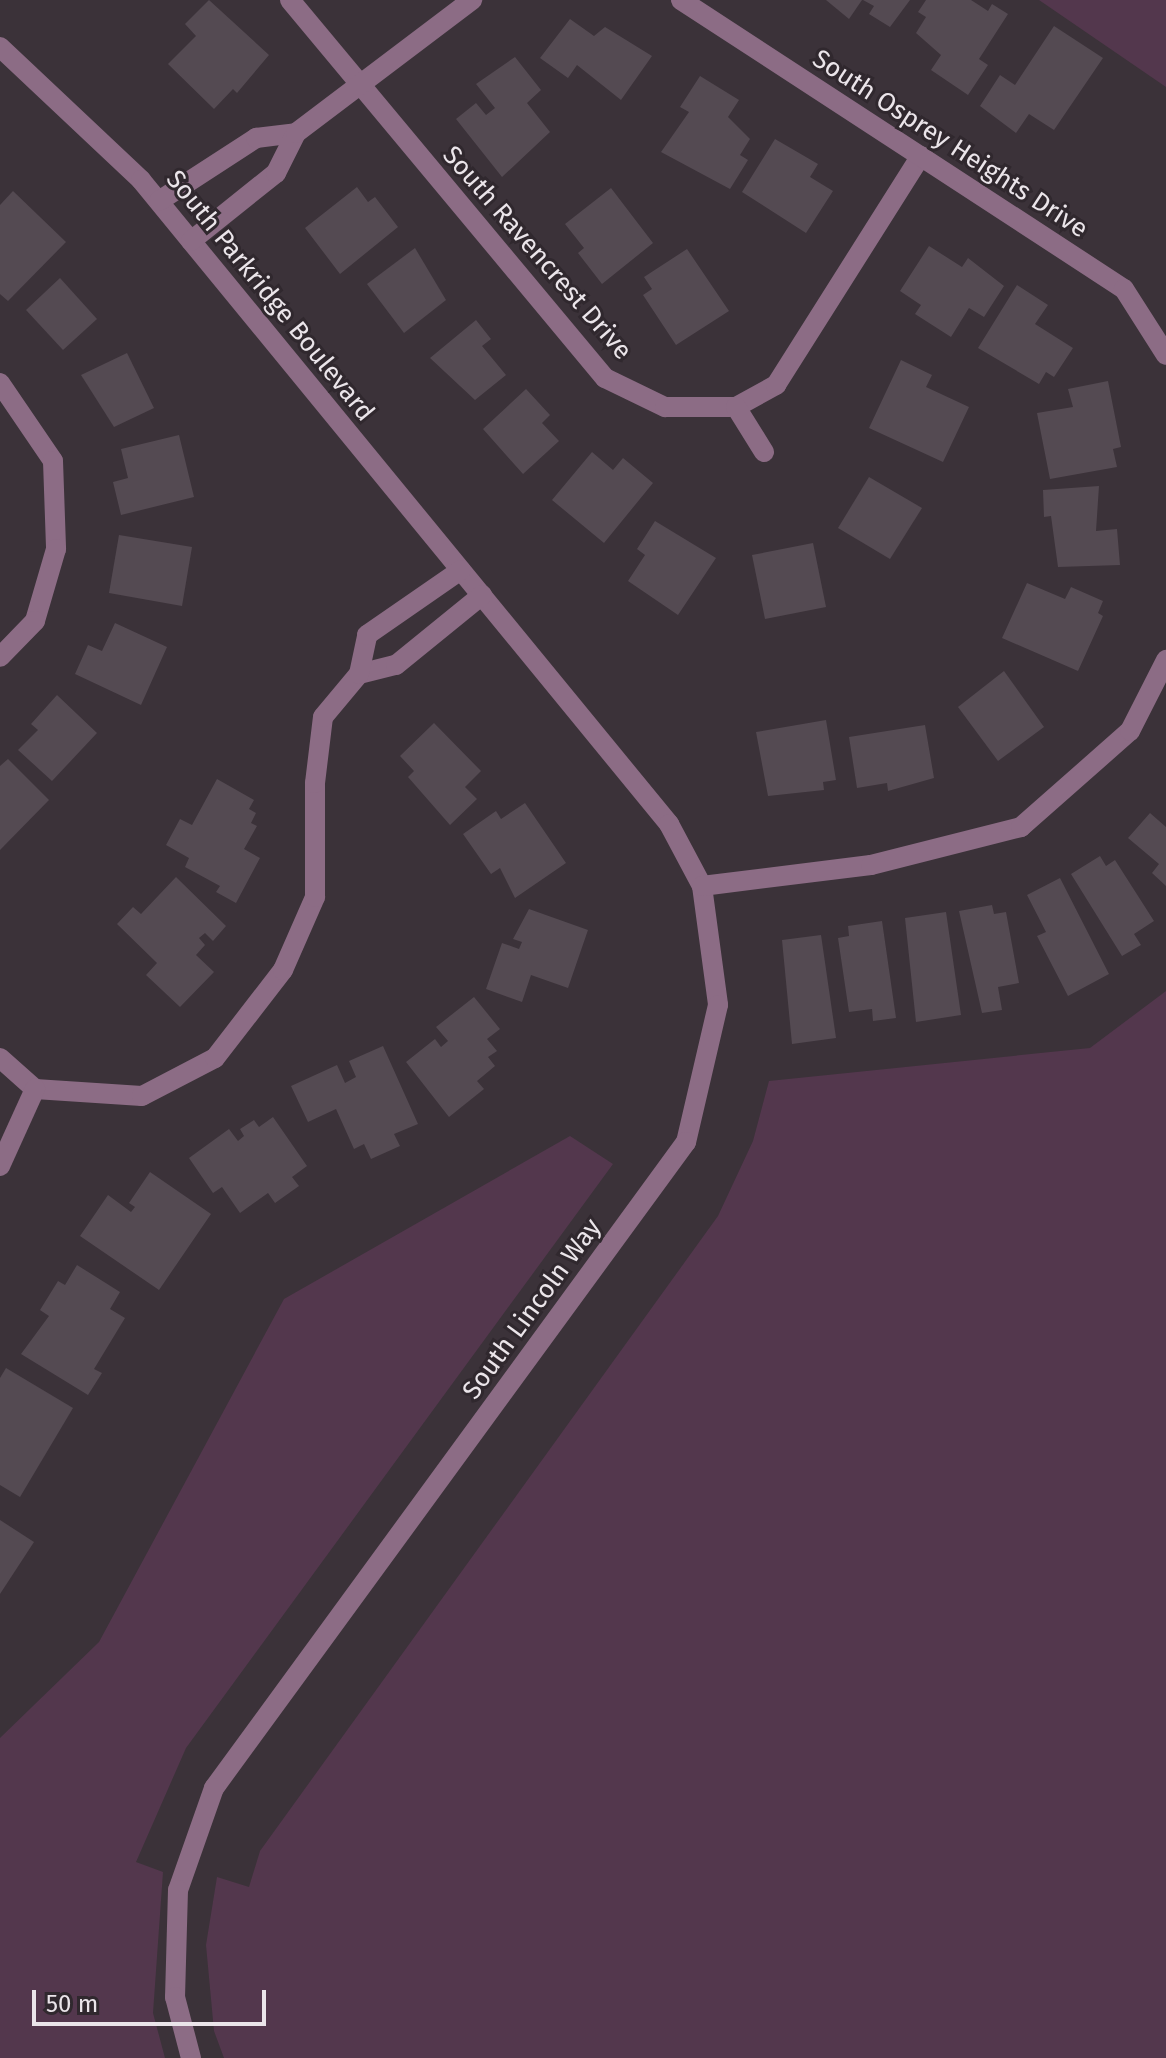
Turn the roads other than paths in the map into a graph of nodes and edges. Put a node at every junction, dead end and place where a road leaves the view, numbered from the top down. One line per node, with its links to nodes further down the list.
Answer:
1 (290, 0): 5 (street, South Ravencrest Drive)
2 (472, 0): 5 (street)
3 (681, 0): 7 (street, South Osprey Heights Drive)
4 (0, 47): 8 (street, South Parkridge Boulevard)
5 (360, 85): 6 (street); 12 (street, South Ravencrest Drive)
6 (296, 133): 8 (street); 9 (street)
7 (921, 156): 10 (street, South Osprey Heights Drive); 12 (street, South Ravencrest Drive)
8 (159, 201): 9 (street, South Parkridge Boulevard)
9 (191, 241): 14 (street, South Parkridge Boulevard)
10 (1166, 355)
11 (0, 383): 16 (street)
12 (736, 407): 13 (street)
13 (764, 452)
14 (461, 570): 15 (street, South Parkridge Boulevard); 18 (street)
15 (482, 595): 18 (street); 19 (street, South Lincoln Way)
16 (0, 657)
17 (1166, 660): 19 (street)
18 (359, 674): 21 (street)
19 (702, 886): 23 (street, South Lincoln Way)
20 (0, 1058): 21 (street)
21 (35, 1089): 22 (street)
22 (0, 1166)
23 (191, 2058)

